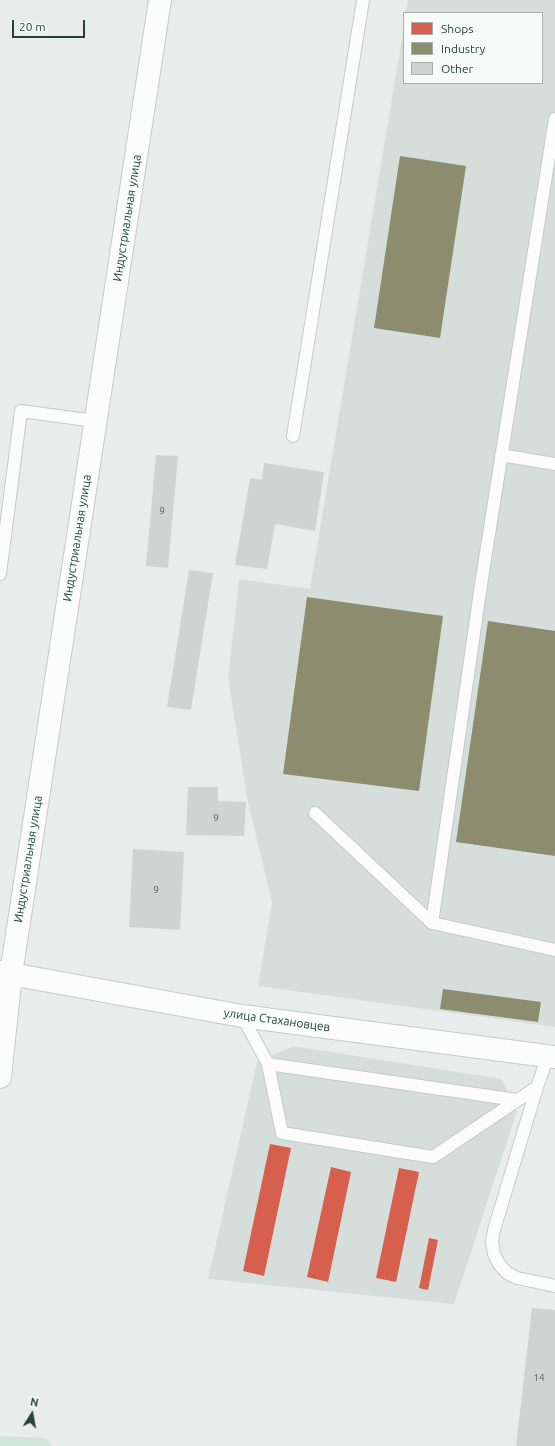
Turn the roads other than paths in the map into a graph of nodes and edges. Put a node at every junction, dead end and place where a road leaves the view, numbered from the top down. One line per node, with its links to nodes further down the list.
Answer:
1 (160, 0): 4 (main road, Индустриальная улица)
2 (363, 0): 5 (lane)
3 (555, 119): 6 (lane)
4 (95, 422): 8 (lane); 12 (main road, Индустриальная улица)
5 (293, 436)
6 (501, 456): 7 (lane); 10 (lane)
7 (555, 464)
8 (0, 574)
9 (315, 813): 10 (lane)
10 (432, 923): 11 (lane)
11 (555, 950)
12 (5, 973): 13 (main road, улица Стахановцев); 16 (main road, Индустриальная улица)
13 (242, 1016): 14 (main road, улица Стахановцев); 15 (lane)
14 (552, 1057): 17 (lane)
15 (268, 1064): 18 (lane); 18 (lane)
16 (0, 1073)
17 (537, 1087): 18 (lane); 19 (lane)
18 (517, 1100)
19 (555, 1286)

